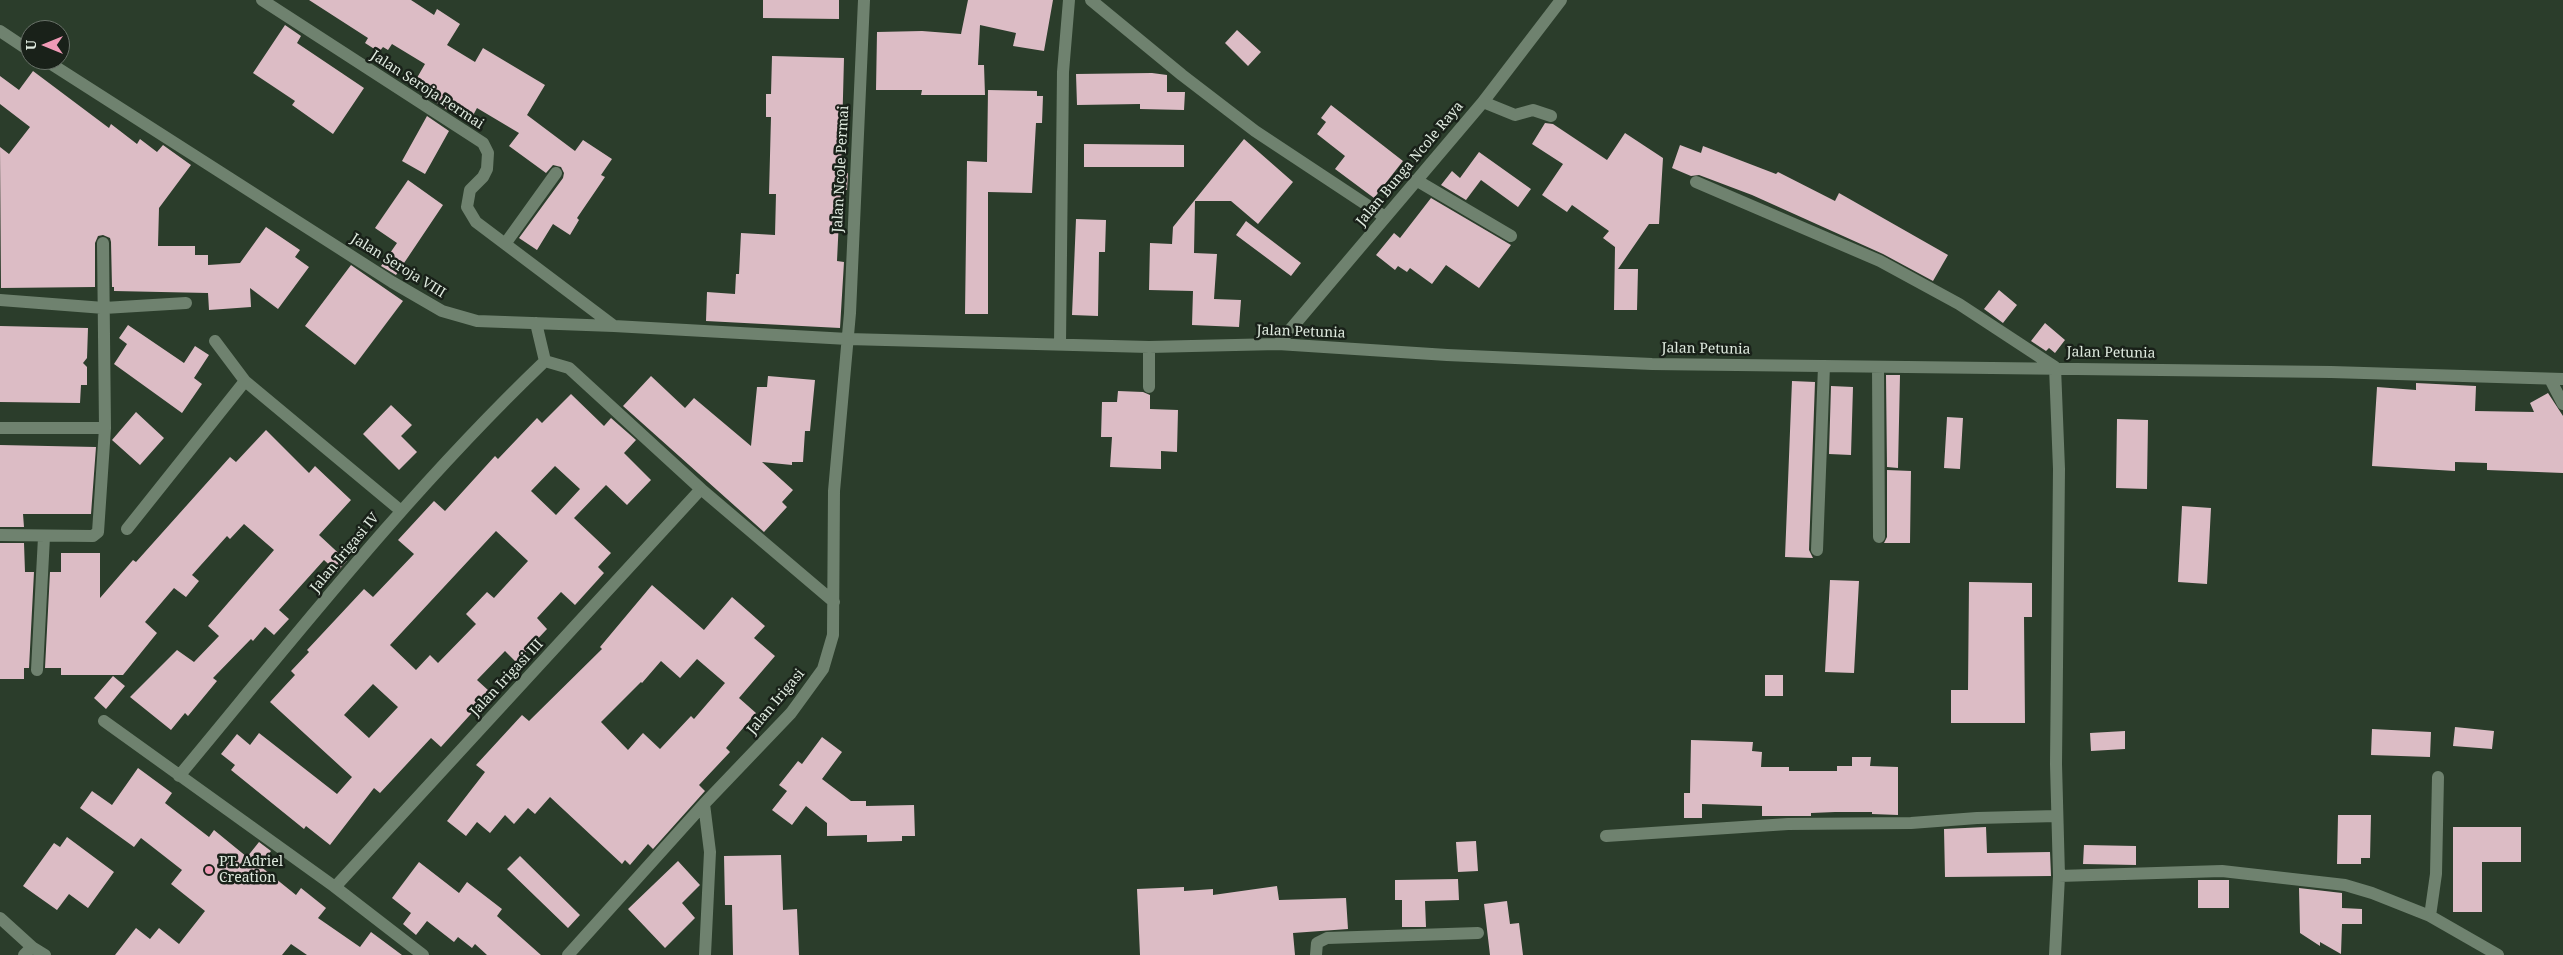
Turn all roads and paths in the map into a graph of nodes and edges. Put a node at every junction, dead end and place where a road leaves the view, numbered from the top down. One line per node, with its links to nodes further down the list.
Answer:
1 (262, 0): 17 (street, Jalan Seroja Permai)
2 (864, 0): 23 (street, Jalan Ncole Permai)
3 (1069, 0): 25 (street)
4 (1091, 0): 14 (street)
5 (1561, 0): 9 (street, Jalan Bunga Ncole Raya)
6 (0, 32): 7 (street)
7 (20, 45)
8 (61, 70): 21 (street, Jalan Seroja VIII)
9 (1483, 102): 10 (street); 12 (street, Jalan Bunga Ncole Raya)
10 (1550, 116)
11 (556, 173): 17 (street)
12 (1416, 180): 14 (street, Jalan Bunga Ncole Raya); 15 (street)
13 (1696, 182): 31 (street)
14 (1385, 217): 26 (street, Jalan Bunga Ncole Raya)
15 (1511, 236)
16 (103, 244): 20 (street)
17 (505, 244): 22 (street, Jalan Seroja Permai)
18 (0, 300): 20 (street)
19 (186, 303): 20 (street)
20 (104, 308): 37 (street)
21 (536, 323): 22 (street, Jalan Seroja VIII); 28 (street)
22 (614, 326): 23 (street, Jalan Seroja VIII)
23 (848, 339): 25 (street, Jalan Petunia); 45 (street, Jalan Irigasi)
24 (215, 341): 33 (street)
25 (1060, 344): 27 (street, Jalan Petunia)
26 (1278, 344): 27 (street, Jalan Petunia); 29 (street, Jalan Petunia)
27 (1149, 347): 34 (street)
28 (545, 360): 38 (street); 39 (street, Jalan Irigasi IV)
29 (1824, 366): 30 (street, Jalan Petunia); 44 (street)
30 (1878, 367): 31 (street, Jalan Petunia); 43 (street)
31 (2055, 367): 32 (street, Jalan Petunia); 51 (street)
32 (2556, 379): 35 (street)
33 (245, 381): 39 (street); 40 (street)
34 (1149, 387)
35 (2563, 404)
36 (0, 428): 37 (street)
37 (105, 428): 42 (street)
38 (701, 489): 45 (street); 54 (street, Jalan Irigasi III)
39 (400, 510): 48 (street, Jalan Irigasi IV)
40 (127, 528)
41 (0, 535): 42 (street)
42 (44, 537): 46 (street)
43 (1879, 538)
44 (1817, 550)
45 (834, 602): 50 (street, Jalan Irigasi)
46 (37, 670)
47 (104, 721): 48 (street)
48 (179, 776): 54 (street)
49 (2438, 778): 55 (street)
50 (704, 804): 61 (street, Jalan Irigasi); 62 (street)
51 (2057, 816): 52 (street); 53 (street)
52 (1606, 836)
53 (2059, 876): 55 (street); 64 (street)
54 (335, 887): 60 (street)
55 (2430, 916): 65 (street)
56 (0, 918): 58 (street)
57 (1478, 933): 63 (street)
58 (28, 951): 59 (street)
59 (45, 955)
60 (423, 955)
61 (568, 955)
62 (705, 955)
63 (1316, 955)
64 (2056, 955)
65 (2498, 955)

